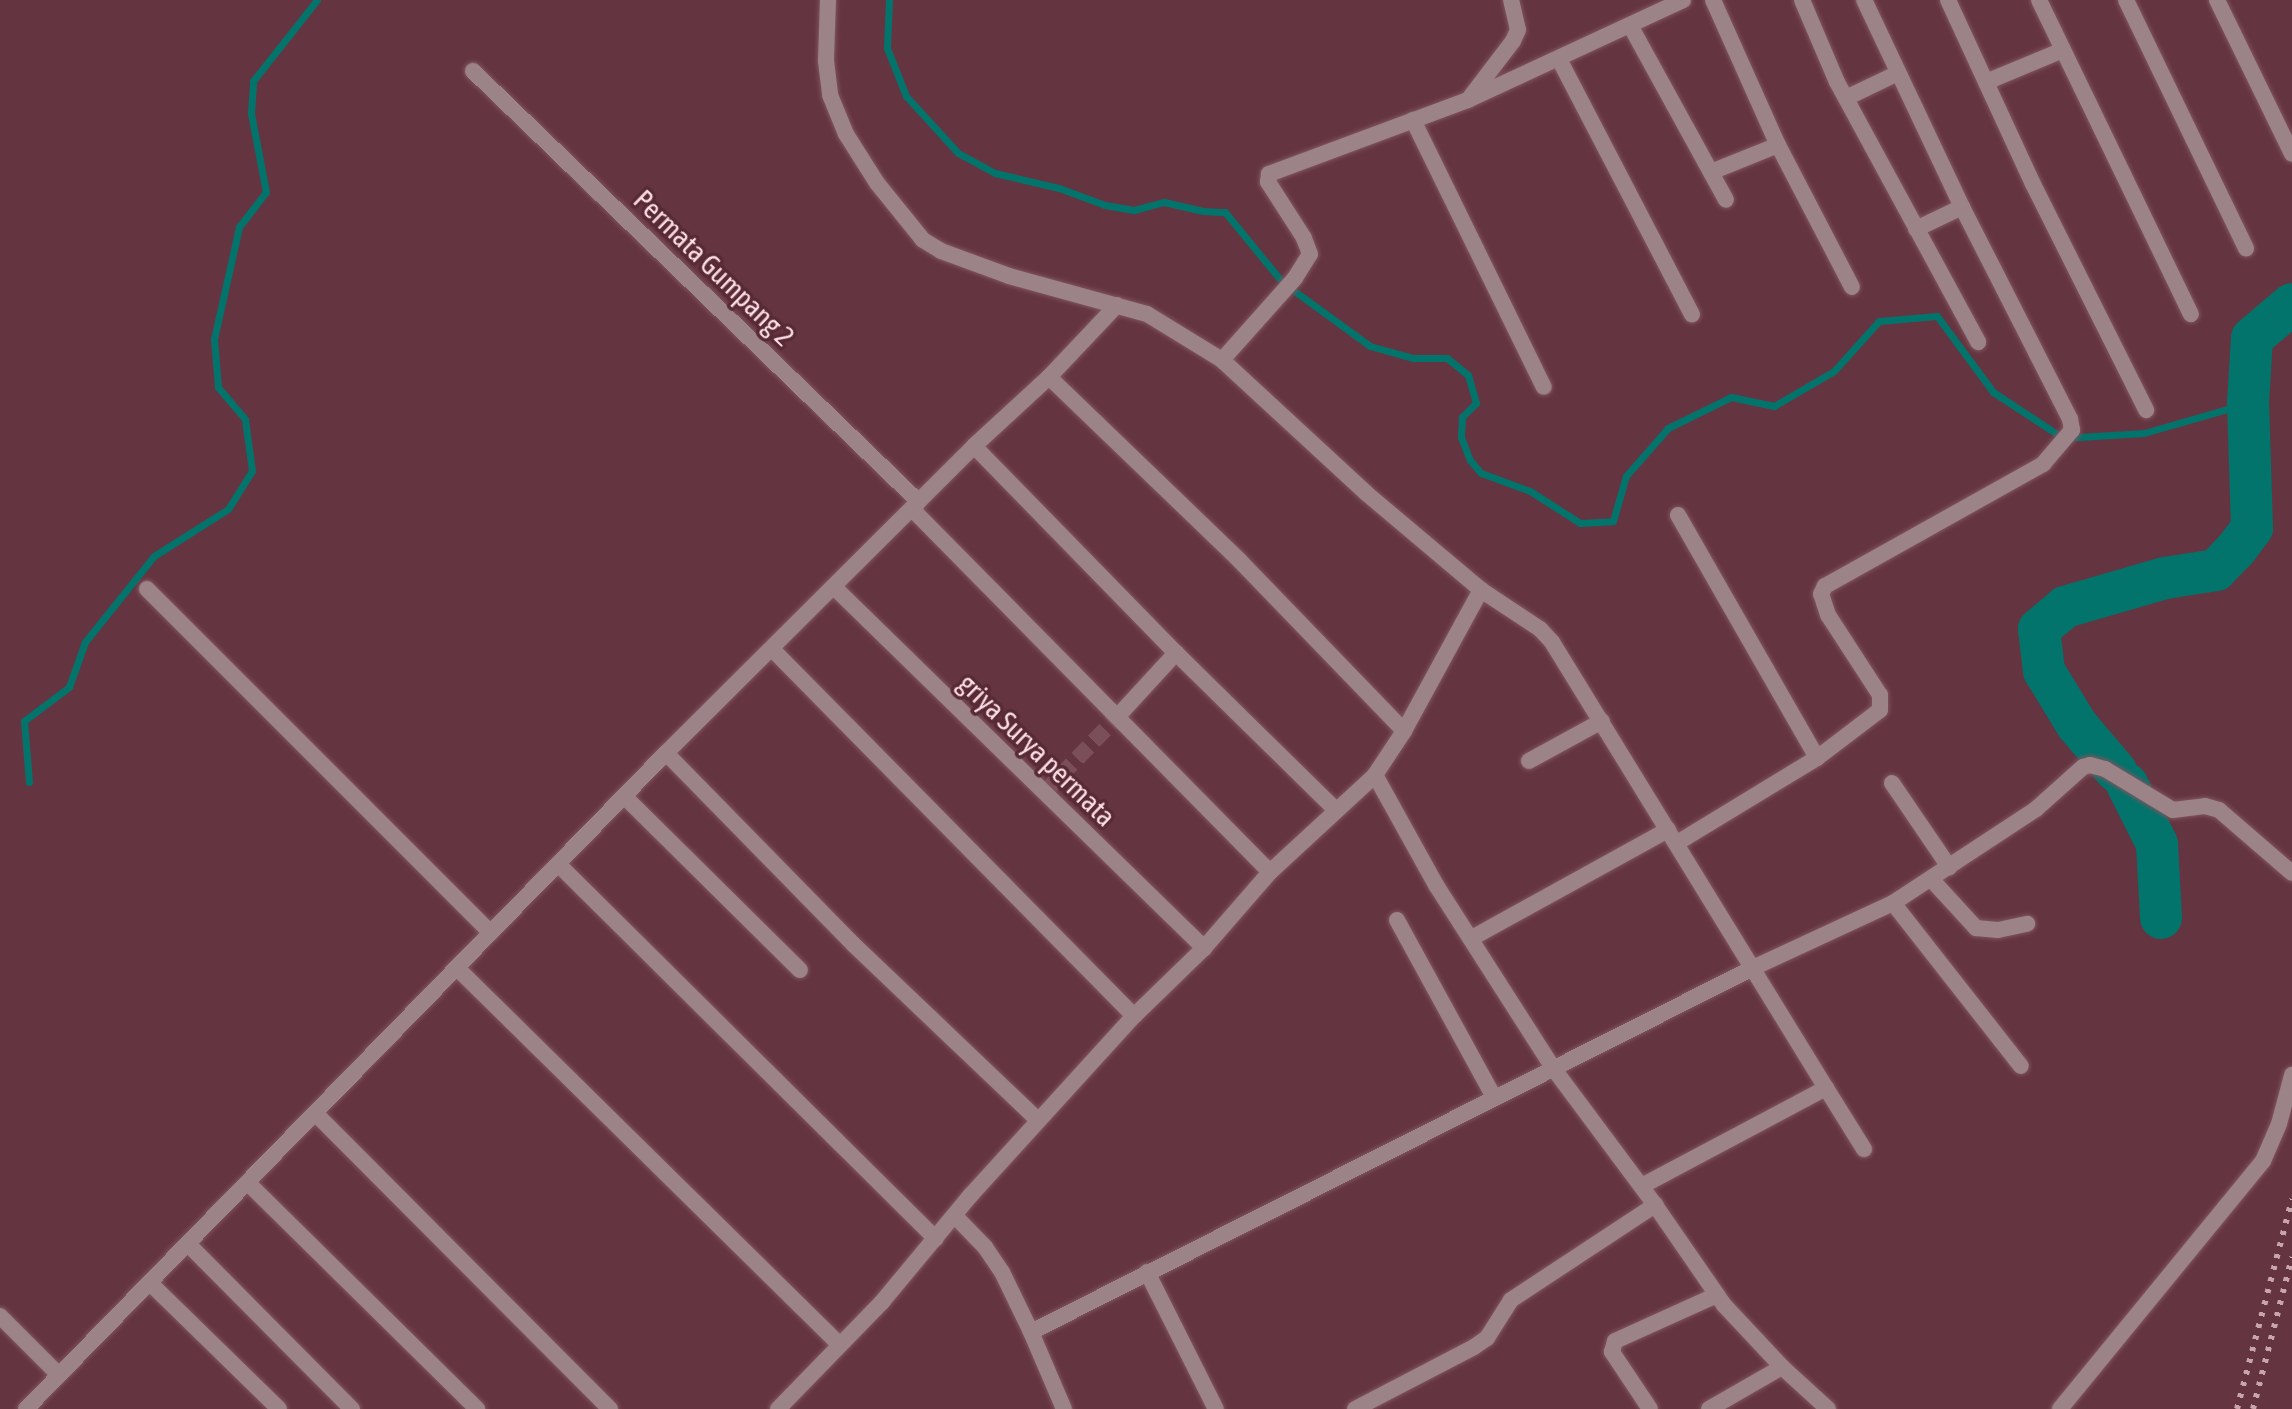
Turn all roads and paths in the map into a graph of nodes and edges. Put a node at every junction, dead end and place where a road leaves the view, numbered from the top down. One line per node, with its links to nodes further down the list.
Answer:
1 (828, 0): 30 (street)
2 (1511, 0): 20 (street)
3 (1642, 0): 12 (street)
4 (1683, 0): 12 (street)
5 (1713, 0): 22 (street)
6 (1802, 0): 19 (street)
7 (1864, 0): 17 (street)
8 (1948, 0): 18 (street)
9 (2039, 0): 14 (street)
10 (2126, 0): 28 (street)
11 (2217, 0): 23 (street)
12 (1649, 16): 13 (street)
13 (1631, 27): 15 (street); 24 (street)
14 (2063, 50): 18 (street); 32 (street)
15 (1559, 59): 20 (street); 31 (street)
16 (473, 71): 39 (street, Permata Gumpang 2)
17 (1898, 73): 19 (street); 26 (street)
18 (1986, 82): 37 (street)
19 (1846, 98): 27 (street)
20 (1468, 100): 21 (street)
21 (1413, 120): 34 (street); 36 (street)
22 (1778, 145): 24 (street); 29 (street)
23 (2292, 154)
24 (1711, 172): 25 (street)
25 (1726, 200)
26 (1962, 207): 27 (street); 50 (street)
27 (1916, 229): 33 (street)
28 (2246, 248)
29 (1852, 287)
30 (1117, 305): 34 (street); 35 (street)
31 (1692, 314)
32 (2191, 314)
33 (1978, 342)
34 (1222, 360): 43 (street)
35 (1049, 377): 38 (street); 48 (street)
36 (1544, 387)
37 (2146, 410)
38 (974, 446): 39 (street); 45 (street)
39 (915, 506): 41 (street); 46 (street, Permata Gumpang 2)
40 (1678, 515): 50 (street)
41 (835, 588): 44 (street); 67 (street, griya Surya permata)
42 (147, 589): 65 (street)
43 (1481, 590): 47 (street); 48 (street)
44 (772, 649): 49 (street); 71 (street)
45 (1176, 653): 46 (street); 55 (street)
46 (1118, 716): 59 (street, Permata Gumpang 2)
47 (1602, 721): 51 (street); 56 (street)
48 (1404, 731): 52 (street)
49 (666, 753): 54 (street); 78 (street)
50 (1817, 758): 56 (street)
51 (1529, 761)
52 (1375, 775): 55 (street); 66 (street)
53 (1892, 783): 58 (street)
54 (625, 797): 57 (street); 70 (street)
55 (1335, 809): 59 (street)
56 (1673, 837): 66 (street); 69 (street)
57 (558, 864): 65 (street); 84 (street)
58 (1949, 867): 60 (street); 61 (street)
59 (1270, 872): 67 (street)
60 (2292, 873)
61 (1931, 879): 62 (street); 64 (street)
62 (1893, 903): 69 (street); 72 (street)
63 (1397, 920): 76 (street)
64 (2027, 924)
65 (491, 933): 68 (street)
66 (1472, 938): 73 (street)
67 (1204, 948): 71 (street)
68 (457, 968): 77 (street); 91 (street)
69 (1753, 968): 73 (street); 75 (street)
70 (800, 970)
71 (1134, 1016): 78 (street)
72 (2021, 1066)
73 (1553, 1068): 76 (street); 81 (street)
74 (2292, 1075): 106 (street)
75 (1826, 1088): 79 (street); 81 (street)
76 (1494, 1097): 86 (street)
77 (315, 1113): 80 (street); 99 (street)
78 (1037, 1119): 83 (street)
79 (1864, 1149)
80 (248, 1183): 85 (street); 98 (street)
81 (1642, 1186): 82 (street)
82 (1655, 1205): 88 (street); 102 (street)
83 (955, 1216): 84 (street); 90 (street)
84 (936, 1239): 91 (street)
85 (188, 1244): 87 (street); 97 (street)
86 (1147, 1272): 90 (street); 101 (street)
87 (150, 1283): 93 (street); 96 (street)
88 (1717, 1295): 92 (street); 103 (street)
89 (0, 1316): 93 (street)
90 (1031, 1332): 100 (street)
91 (840, 1345): 94 (street)
92 (1782, 1367): 104 (street); 105 (street)
93 (59, 1375): 95 (street)
94 (787, 1406)
95 (26, 1409)
96 (279, 1409)
97 (352, 1409)
98 (477, 1409)
99 (610, 1409)
100 (1064, 1409)
101 (1216, 1409)
102 (1355, 1409)
103 (1650, 1409)
104 (1709, 1409)
105 (1828, 1409)
106 (2060, 1409)

